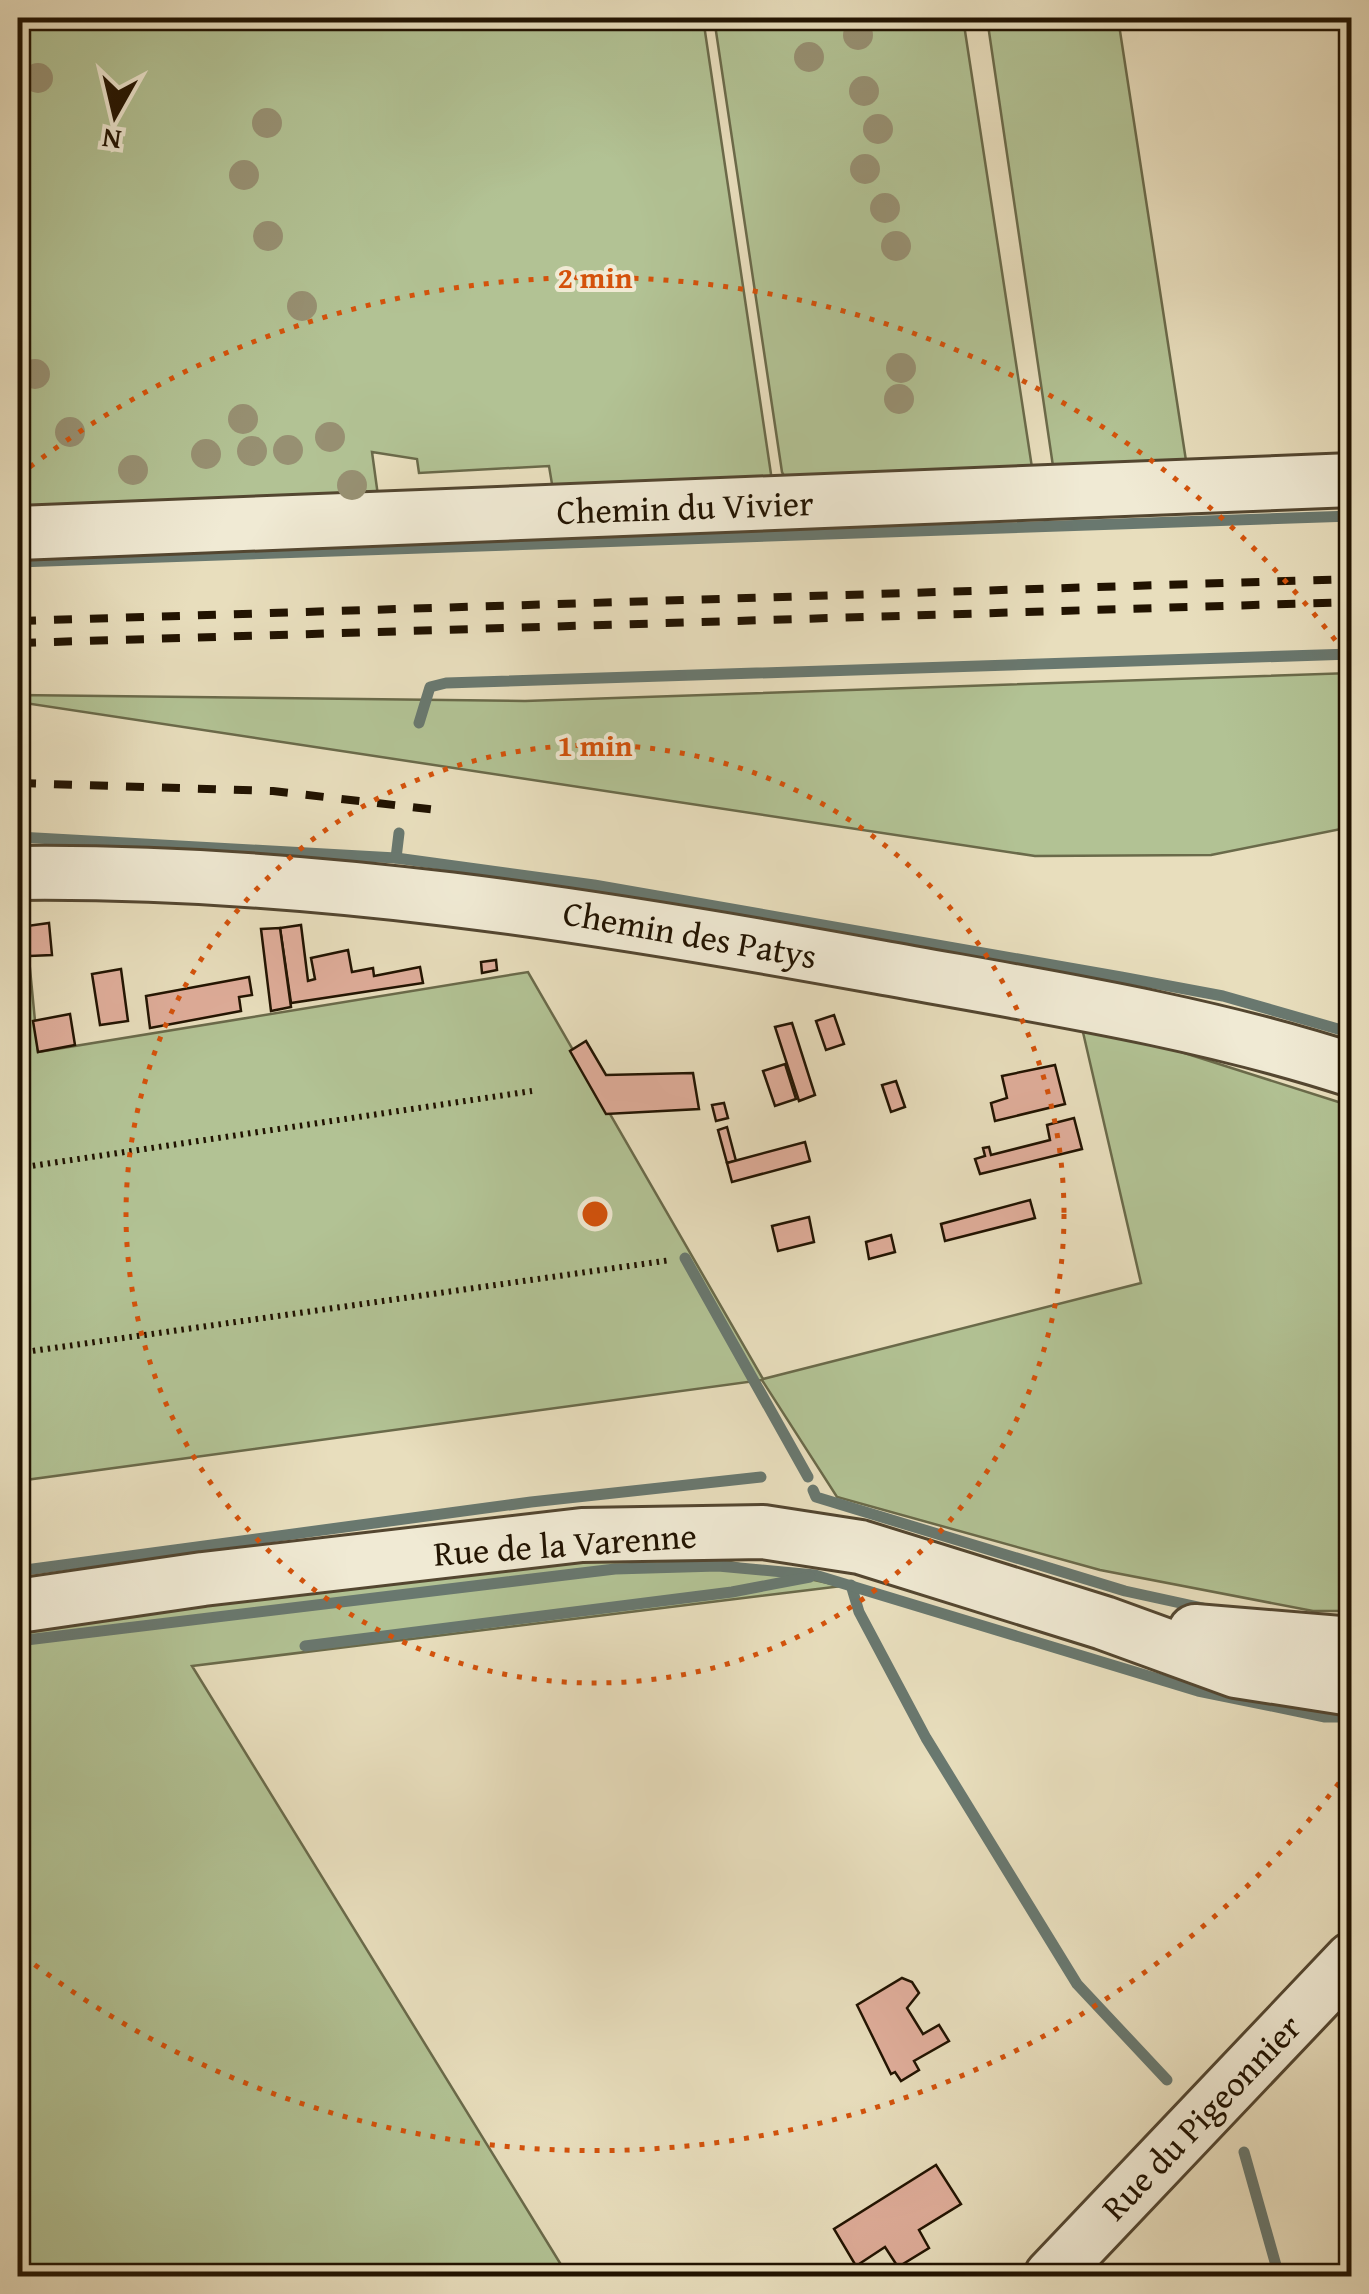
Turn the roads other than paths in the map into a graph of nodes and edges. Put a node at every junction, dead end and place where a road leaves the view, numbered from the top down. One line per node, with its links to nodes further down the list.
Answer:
1 (1352, 480): 2 (street, Chemin du Vivier)
2 (18, 533)
3 (18, 872): 4 (street, Chemin des Patys)
4 (1352, 1070)
5 (18, 1606): 6 (street, Rue de la Varenne)
6 (1104, 1623): 7 (street, Rue de la Varenne); 8 (street, Rue de la Varenne)
7 (1352, 1644)
8 (1352, 1689)
9 (1352, 1959): 10 (street, Rue du Pigeonnier)
10 (1050, 2276)

